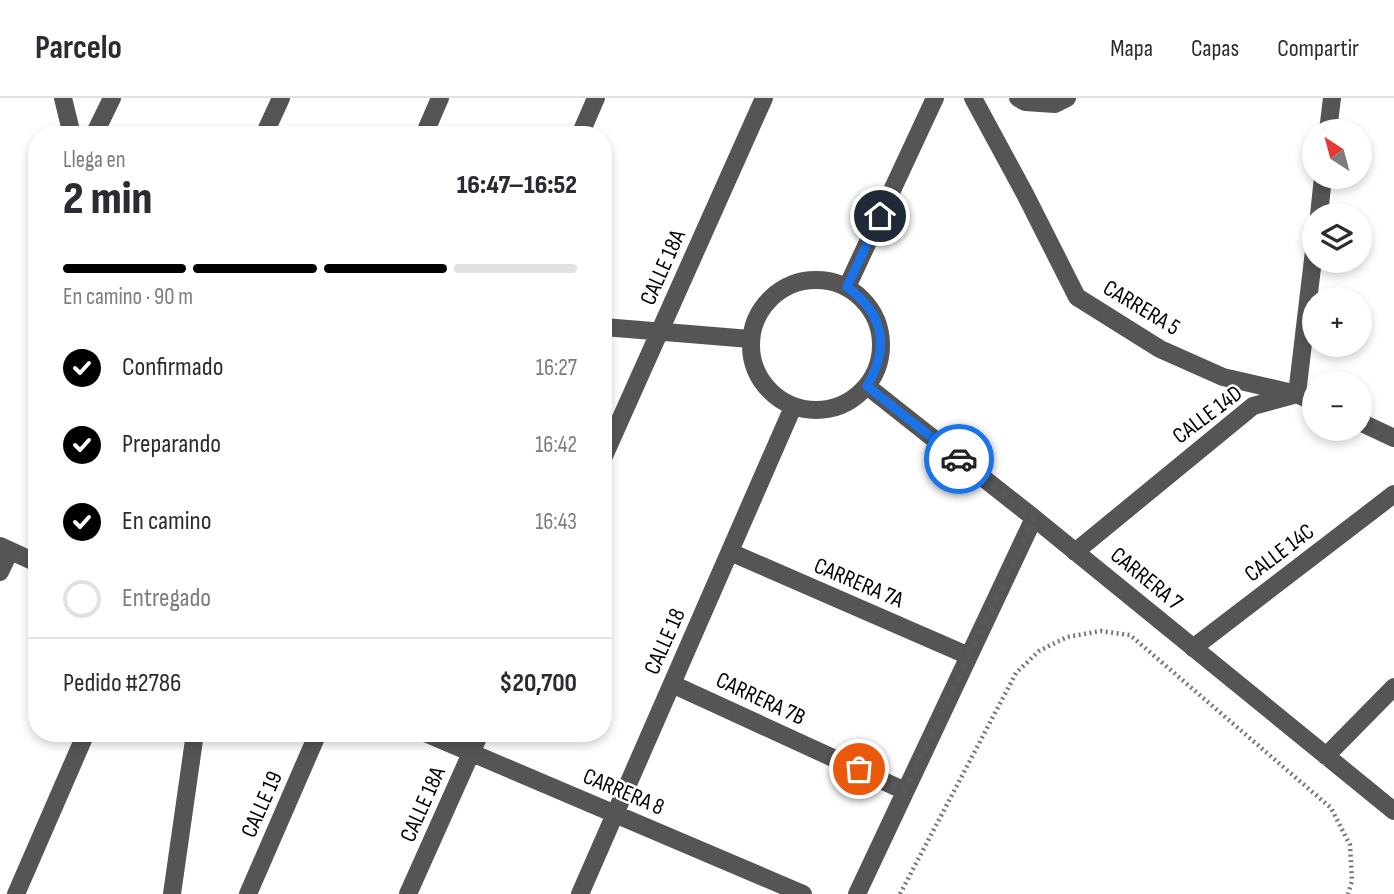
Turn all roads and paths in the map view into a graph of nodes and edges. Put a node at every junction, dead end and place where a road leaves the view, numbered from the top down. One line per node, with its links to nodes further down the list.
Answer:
1 (63, 98): 13 (street)
2 (112, 98): 14 (street)
3 (281, 98): 15 (street)
4 (440, 98): 16 (street)
5 (596, 98): 17 (street)
6 (764, 98): 21 (street, CALLE 18A)
7 (935, 98): 19 (street)
8 (973, 98): 24 (street, CARRERA 5)
9 (1018, 98): 10 (street)
10 (1067, 98)
11 (1332, 98): 12 (street)
12 (1329, 119)
13 (70, 126)
14 (98, 126)
15 (268, 126)
16 (428, 126)
17 (584, 126)
18 (1311, 273): 24 (street)
19 (847, 287): 22 (street); 23 (street)
20 (612, 328): 21 (street)
21 (660, 332): 22 (street); 28 (street, CALLE 18A)
22 (750, 339): 26 (street)
23 (867, 386): 26 (street); 31 (street, CARRERA 7)
24 (1297, 394): 25 (street, CARRERA 5); 34 (street, CALLE 14D)
25 (1302, 396)
26 (793, 407): 33 (street, CALLE 18)
27 (1372, 428): 29 (street)
28 (612, 438)
29 (1394, 438)
30 (1394, 494): 37 (street, CALLE 14C)
31 (1034, 519): 34 (street, CARRERA 7); 38 (street)
32 (5, 549): 35 (street); 36 (street)
33 (730, 552): 38 (street, CARRERA 7A); 39 (street, CALLE 18)
34 (1075, 552): 37 (street, CARRERA 7)
35 (28, 559)
36 (0, 572)
37 (1193, 648): 47 (street, CARRERA 7)
38 (969, 656): 48 (street)
39 (672, 684): 48 (street, CARRERA 7B); 50 (street, CALLE 18)
40 (1394, 687): 47 (street)
41 (82, 742): 51 (street)
42 (194, 742): 52 (street)
43 (314, 742): 53 (street, CALLE 19)
44 (446, 742): 46 (street, CARRERA 8)
45 (476, 742): 46 (street, CALLE 18A)
46 (471, 753): 50 (street, CARRERA 8); 54 (street, CALLE 18A)
47 (1326, 756): 49 (street, CARRERA 7)
48 (905, 791): 57 (street)
49 (1394, 811)
50 (615, 814): 55 (street, CALLE 18); 56 (street, CARRERA 8)
51 (16, 894)
52 (172, 894)
53 (248, 894)
54 (408, 894)
55 (580, 894)
56 (803, 894)
57 (857, 894)
58 (900, 894): 59 (path)
59 (1348, 894)

